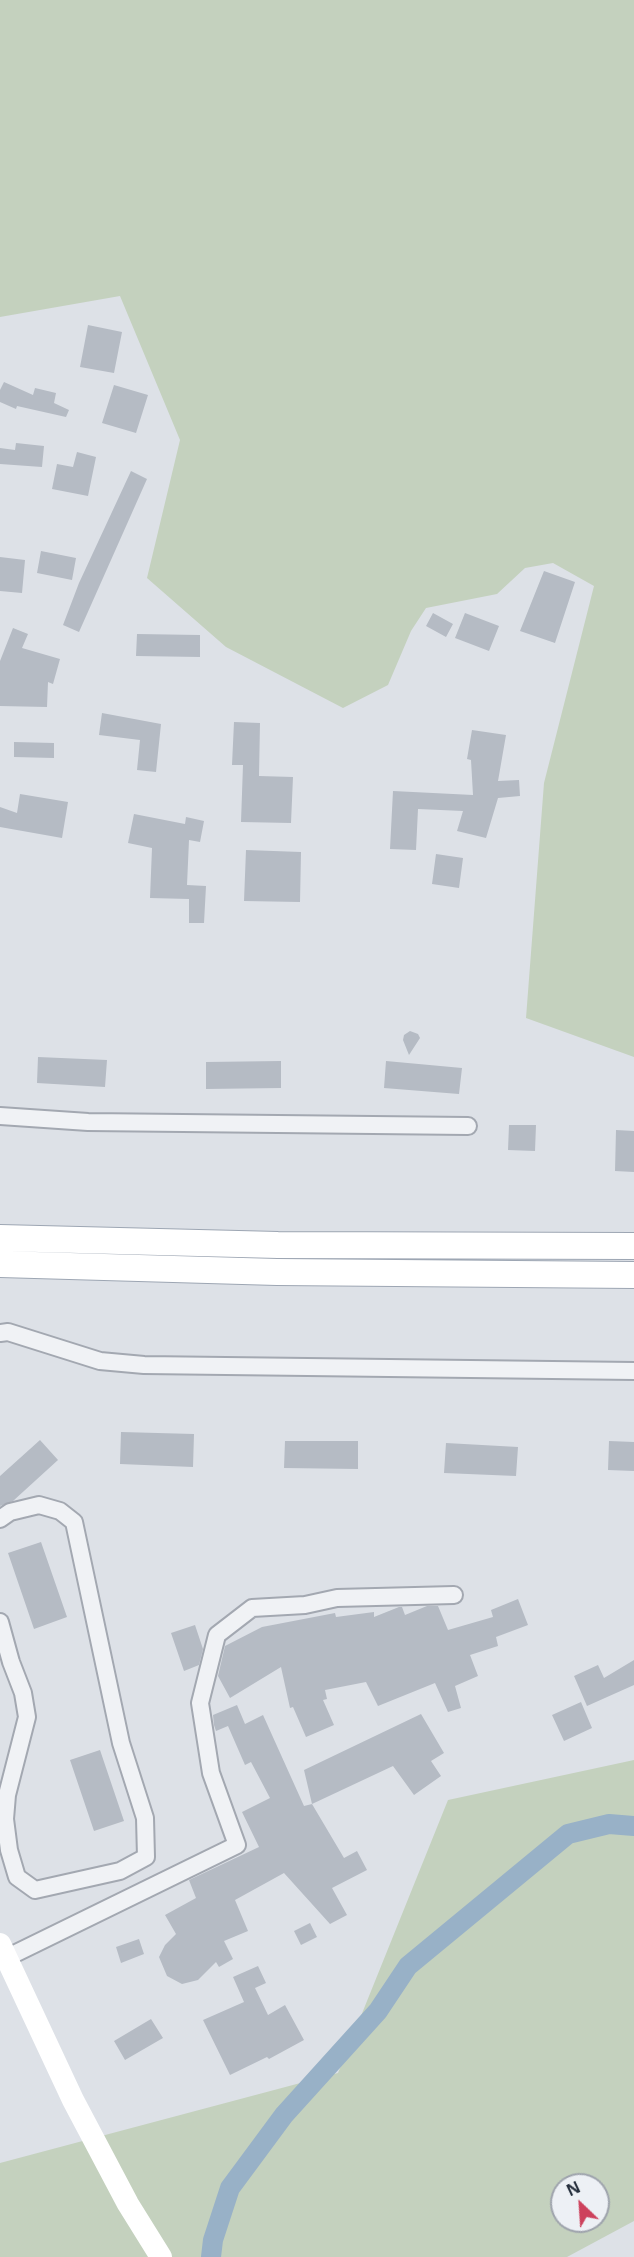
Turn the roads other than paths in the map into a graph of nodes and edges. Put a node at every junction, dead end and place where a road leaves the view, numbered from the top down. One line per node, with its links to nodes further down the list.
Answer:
1 (0, 1116): 2 (street)
2 (468, 1126)
3 (0, 1238): 4 (main road)
4 (634, 1246)
5 (0, 1264): 6 (main road)
6 (634, 1275)
7 (0, 1333): 8 (street)
8 (634, 1371)
9 (0, 1519): 12 (street)
10 (454, 1594): 13 (street)
11 (0, 1622): 12 (street)
12 (5, 1664)
13 (3, 1951): 14 (street)
14 (161, 2257)

